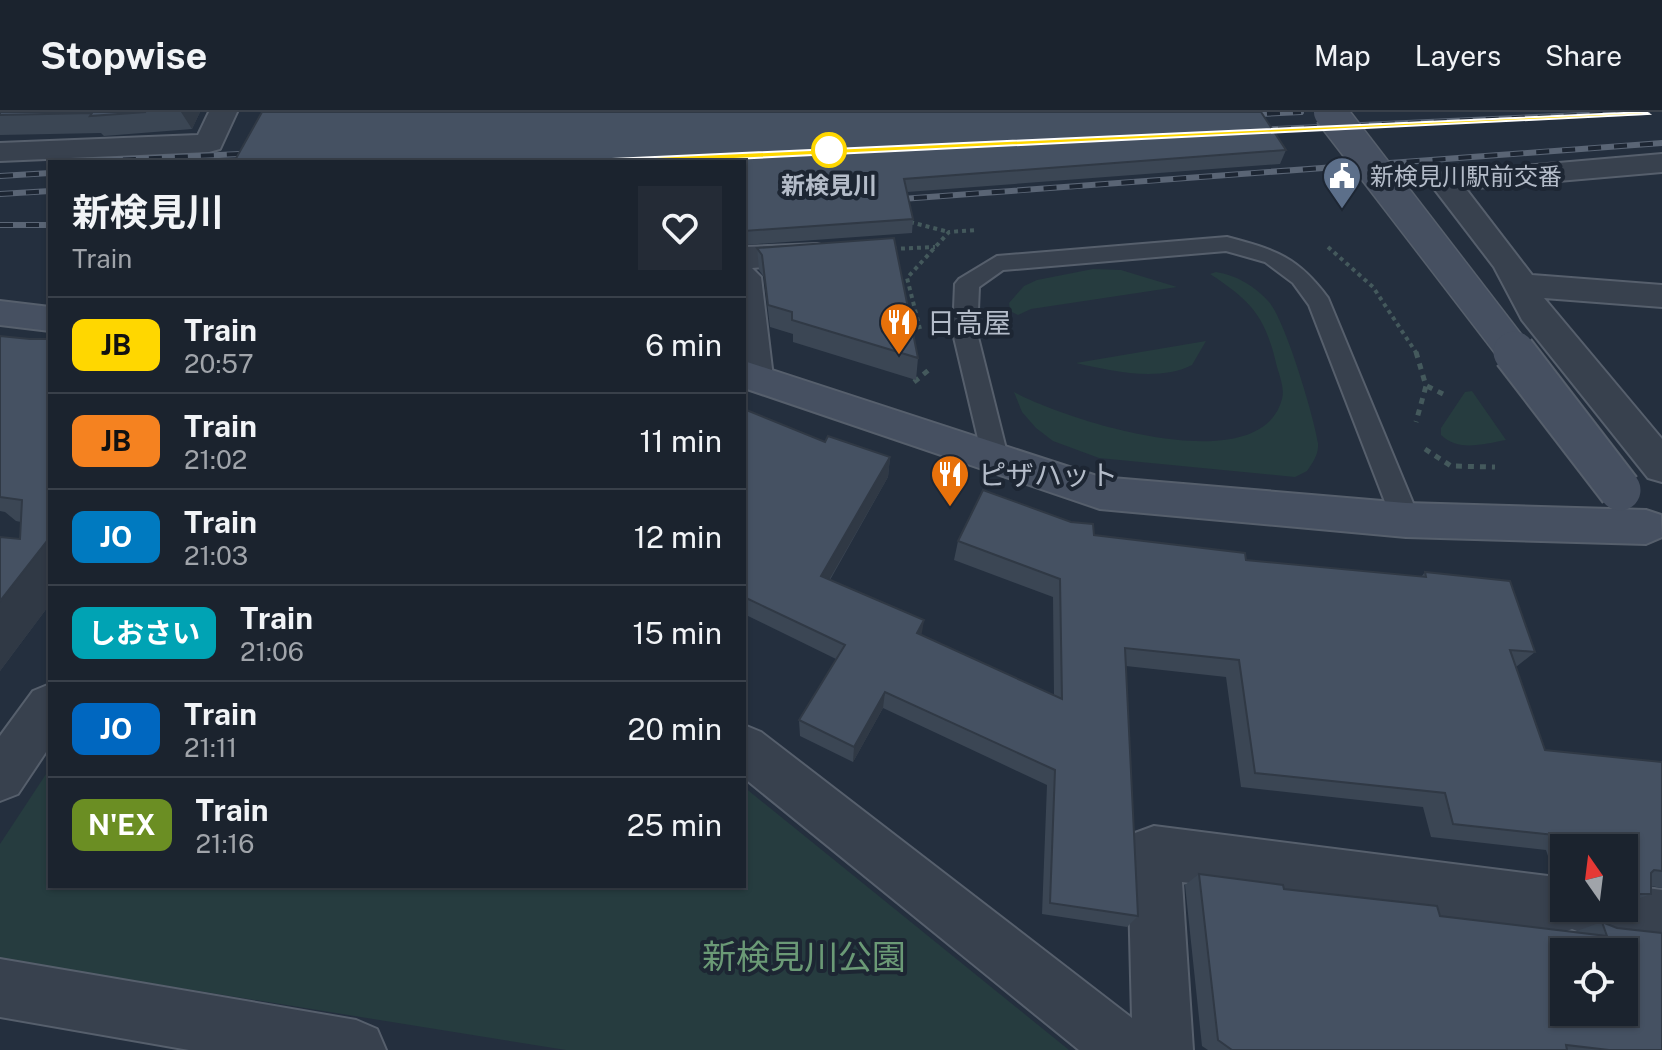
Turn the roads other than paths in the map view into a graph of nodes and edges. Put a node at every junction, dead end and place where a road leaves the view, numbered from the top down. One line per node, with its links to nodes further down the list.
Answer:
1 (223, 112): 3 (street)
2 (1330, 112): 16 (street, bridge)
3 (0, 152)
4 (1662, 163): 7 (street)
5 (901, 236): 6 (street)
6 (746, 258)
7 (1519, 285): 8 (street); 14 (street)
8 (1662, 296)
9 (0, 313): 11 (street)
10 (746, 316): 12 (street)
11 (48, 319)
12 (749, 375): 13 (street)
13 (994, 457): 15 (street); 15 (lane)
14 (1662, 467)
15 (1406, 520): 16 (street)
16 (1657, 537)
17 (48, 709): 19 (street)
18 (746, 750): 25 (street)
19 (0, 777)
20 (1550, 903): 26 (street)
21 (1638, 914): 22 (street)
22 (1662, 917)
23 (0, 988): 24 (street)
24 (356, 1050)
25 (1126, 1050)
26 (1163, 1050)

